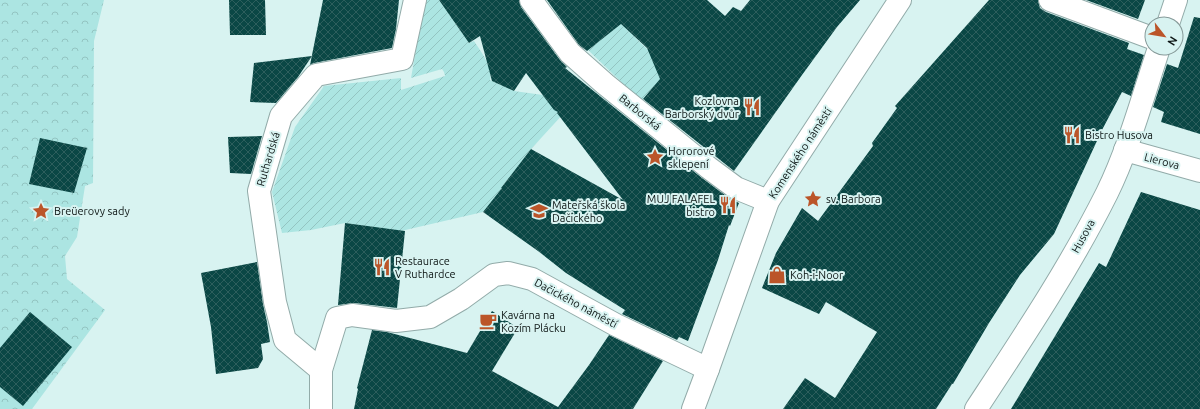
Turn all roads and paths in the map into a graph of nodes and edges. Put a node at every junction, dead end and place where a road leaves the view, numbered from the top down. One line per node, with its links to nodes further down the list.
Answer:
1 (415, 0): 13 (street, Ruthardská)
2 (531, 0): 11 (street, Barborská)
3 (900, 0): 11 (street, Komenského náměstí)
4 (1050, 0): 7 (street)
5 (1176, 0): 6 (street)
6 (1171, 16)
7 (1144, 35)
8 (1156, 56): 9 (street, Husova)
9 (1125, 150): 10 (street, Lierova); 16 (street, Husova)
10 (1200, 171)
11 (768, 201): 12 (street, Komenského náměstí)
12 (708, 369): 13 (street, Dačického náměstí); 15 (street, Komenského náměstí)
13 (321, 370): 14 (street)
14 (321, 409)
15 (693, 409)
16 (976, 409)

